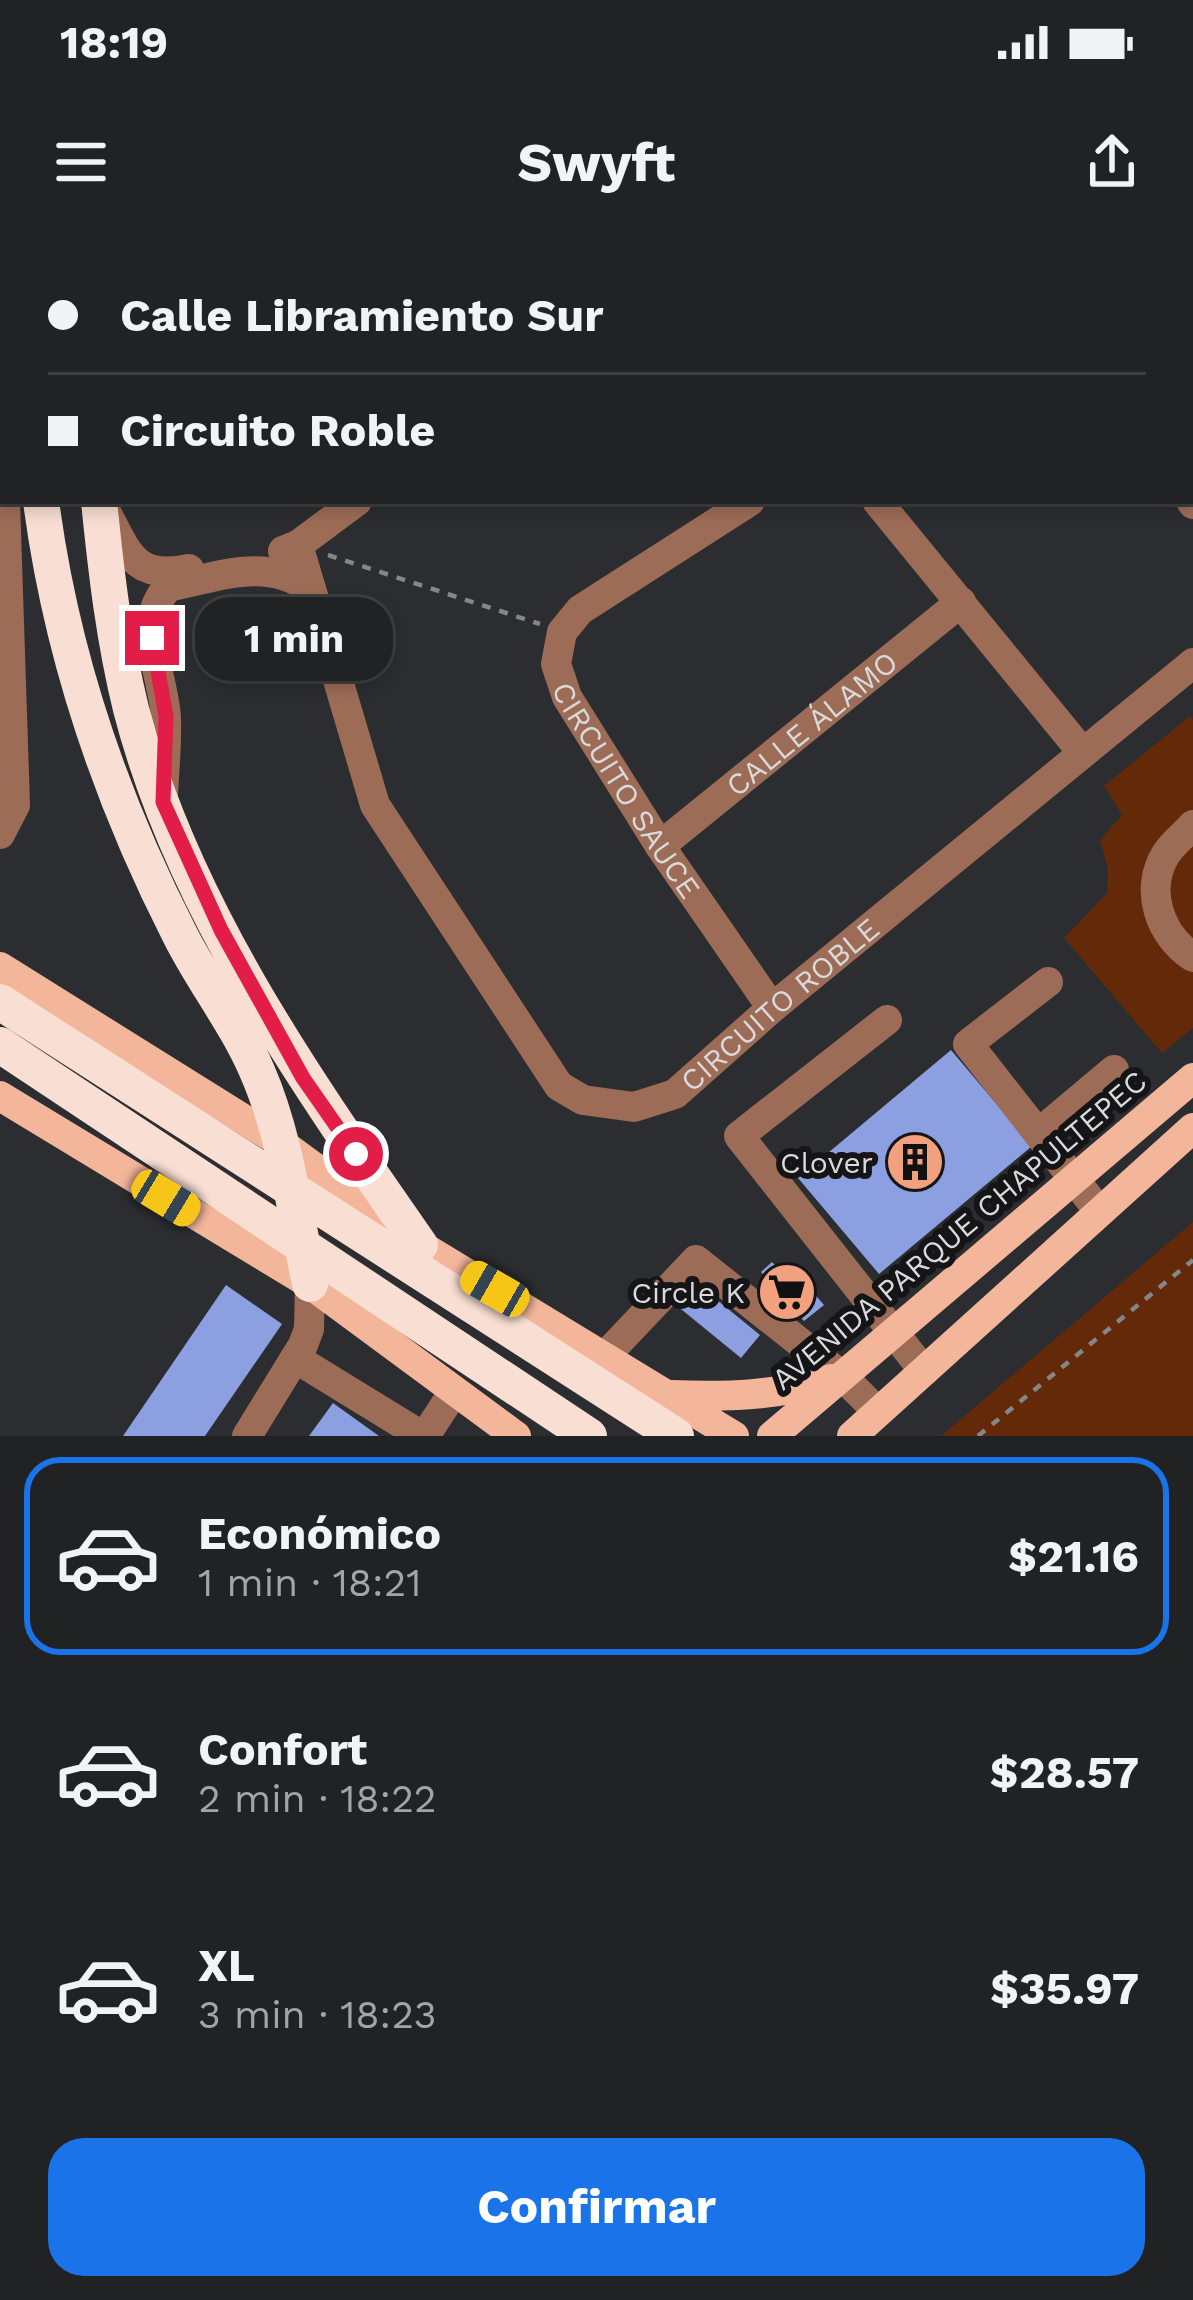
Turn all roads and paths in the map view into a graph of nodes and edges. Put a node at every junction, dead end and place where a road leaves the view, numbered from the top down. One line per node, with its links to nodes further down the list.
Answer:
1 (5, 504): 17 (street)
2 (42, 504): 31 (highway)
3 (99, 504): 15 (highway)
4 (101, 504): 9 (street)
5 (353, 504): 8 (street)
6 (745, 504): 12 (street, CIRCUITO SAUCE)
7 (881, 504): 11 (street)
8 (298, 544): 9 (street); 10 (street, CIRCUITO ROBLE); 12 (path)
9 (168, 580): 10 (street); 15 (street)
10 (311, 589): 23 (street, CIRCUITO ROBLE)
11 (961, 602): 14 (street); 18 (street, CALLE ÁLAMO)
12 (562, 632): 18 (street, CIRCUITO SAUCE)
13 (1193, 663): 14 (street, CIRCUITO ROBLE)
14 (1083, 753): 23 (street, CIRCUITO ROBLE)
15 (163, 802): 34 (highway)
16 (1193, 824): 19 (street)
17 (0, 834)
18 (660, 846): 23 (street, CIRCUITO SAUCE)
19 (1193, 957)
20 (0, 967): 31 (main road)
21 (1048, 982): 30 (street)
22 (0, 1002): 49 (highway)
23 (772, 1008)
24 (887, 1019): 37 (street)
25 (0, 1045): 48 (highway)
26 (1114, 1070): 30 (street)
27 (1193, 1078): 32 (main road, AVENIDA PARQUE CHAPULTEPEC)
28 (0, 1096): 36 (main road)
29 (1193, 1128): 33 (main road)
30 (1040, 1132): 32 (street)
31 (280, 1142): 34 (main road); 36 (highway)
32 (1076, 1179): 33 (street); 37 (main road, AVENIDA PARQUE CHAPULTEPEC)
33 (1100, 1211): 40 (main road)
34 (421, 1245): 38 (main road)
35 (1193, 1260): 53 (path)
36 (310, 1284): 39 (street); 42 (main road)
37 (892, 1335): 40 (street); 41 (main road, AVENIDA PARQUE CHAPULTEPEC)
38 (606, 1355): 41 (street); 43 (main road); 49 (main road)
39 (295, 1358): 45 (street); 46 (street)
40 (924, 1371): 44 (main road)
41 (842, 1376): 43 (main road); 44 (street); 51 (main road, AVENIDA PARQUE CHAPULTEPEC)
42 (453, 1393): 46 (street); 47 (main road)
43 (669, 1395): 50 (main road)
44 (878, 1411): 52 (main road)
45 (248, 1436)
46 (424, 1436)
47 (516, 1436)
48 (589, 1436)
49 (678, 1436)
50 (734, 1436)
51 (772, 1436)
52 (852, 1436)
53 (978, 1436)

